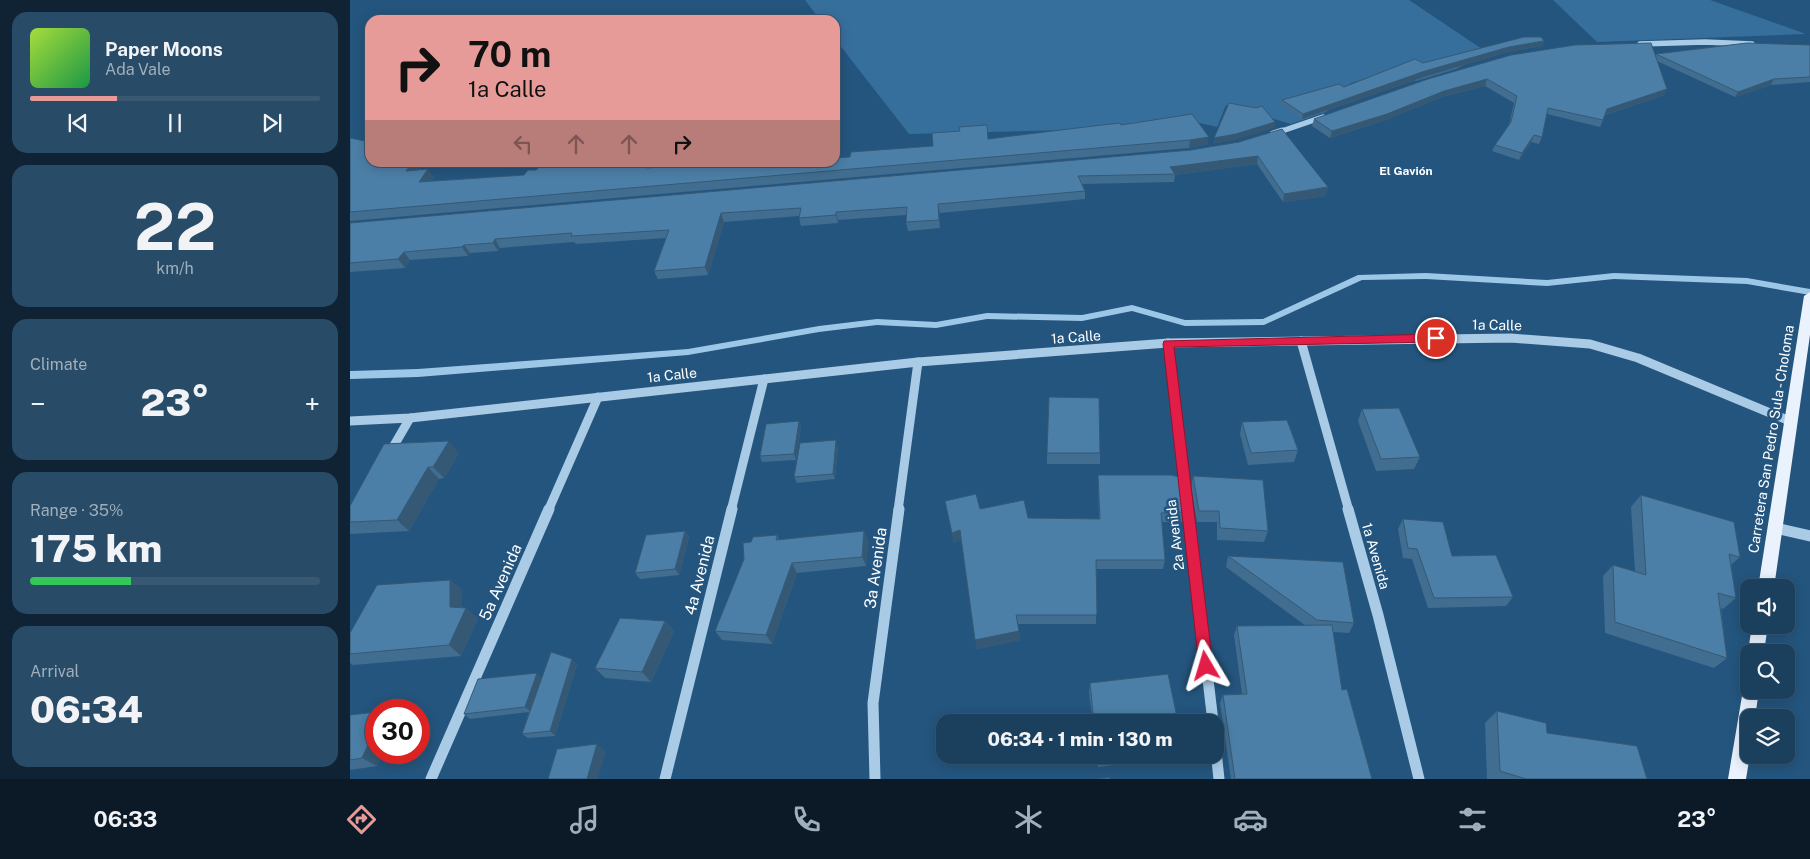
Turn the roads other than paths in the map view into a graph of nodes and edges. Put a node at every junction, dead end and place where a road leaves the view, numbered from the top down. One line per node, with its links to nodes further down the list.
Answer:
1 (1762, 44): 2 (street)
2 (1628, 45)
3 (1334, 113): 4 (street)
4 (1264, 136)
5 (1810, 296): 13 (main road, Carretera San Pedro Sula - Choloma)
6 (1301, 341): 7 (street, 1a Calle); 13 (street, 1a Calle); 25 (street, 1a Avenida)
7 (1168, 344): 8 (street, 1a Calle); 19 (street, 2a Avenida)
8 (918, 362): 9 (street, 1a Calle); 23 (street, 3a Avenida)
9 (764, 379): 10 (street, 1a Calle); 22 (street, 4a Avenida)
10 (598, 397): 11 (street, 1a Calle); 21 (street, 5a Avenida)
11 (410, 418): 12 (street, 1a Calle); 14 (street)
12 (350, 421)
13 (1792, 422): 15 (main road, Carretera San Pedro Sula - Choloma)
14 (382, 467)
15 (1775, 528): 16 (street); 17 (main road, Carretera San Pedro Sula - Choloma)
16 (1810, 536)
17 (1767, 579)
18 (1749, 699): 26 (main road)
19 (1212, 714)
20 (1217, 764): 24 (street)
21 (430, 779)
22 (664, 779)
23 (876, 779)
24 (1219, 779)
25 (1419, 779)
26 (1737, 779)

